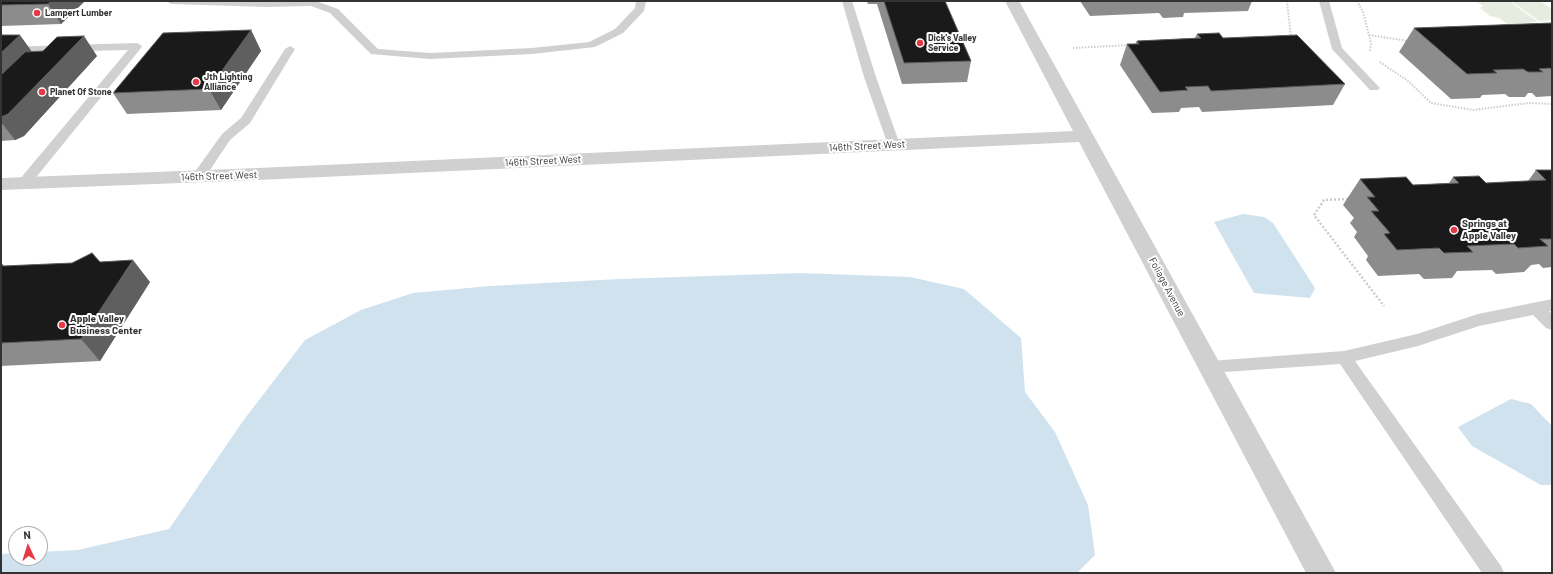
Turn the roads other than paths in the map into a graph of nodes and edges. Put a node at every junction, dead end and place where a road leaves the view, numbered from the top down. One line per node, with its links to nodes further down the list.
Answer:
1 (170, 1): 2 (lane)
2 (641, 1)
3 (847, 1): 10 (lane)
4 (1012, 1): 9 (street, Foliage Avenue)
5 (1324, 1): 8 (lane)
6 (290, 49): 11 (lane)
7 (1, 50): 12 (lane)
8 (1374, 88)
9 (1085, 136): 10 (street, 146th Street West); 17 (street, Foliage Avenue)
10 (894, 145): 11 (street, 146th Street West)
11 (200, 176): 12 (street, 146th Street West)
12 (24, 183): 13 (street, 146th Street West)
13 (1, 184)
14 (1544, 307): 15 (lane); 16 (lane)
15 (1552, 324)
16 (1344, 358): 17 (lane); 19 (lane)
17 (1210, 367): 18 (street, Foliage Avenue)
18 (1321, 573)
19 (1494, 573)

